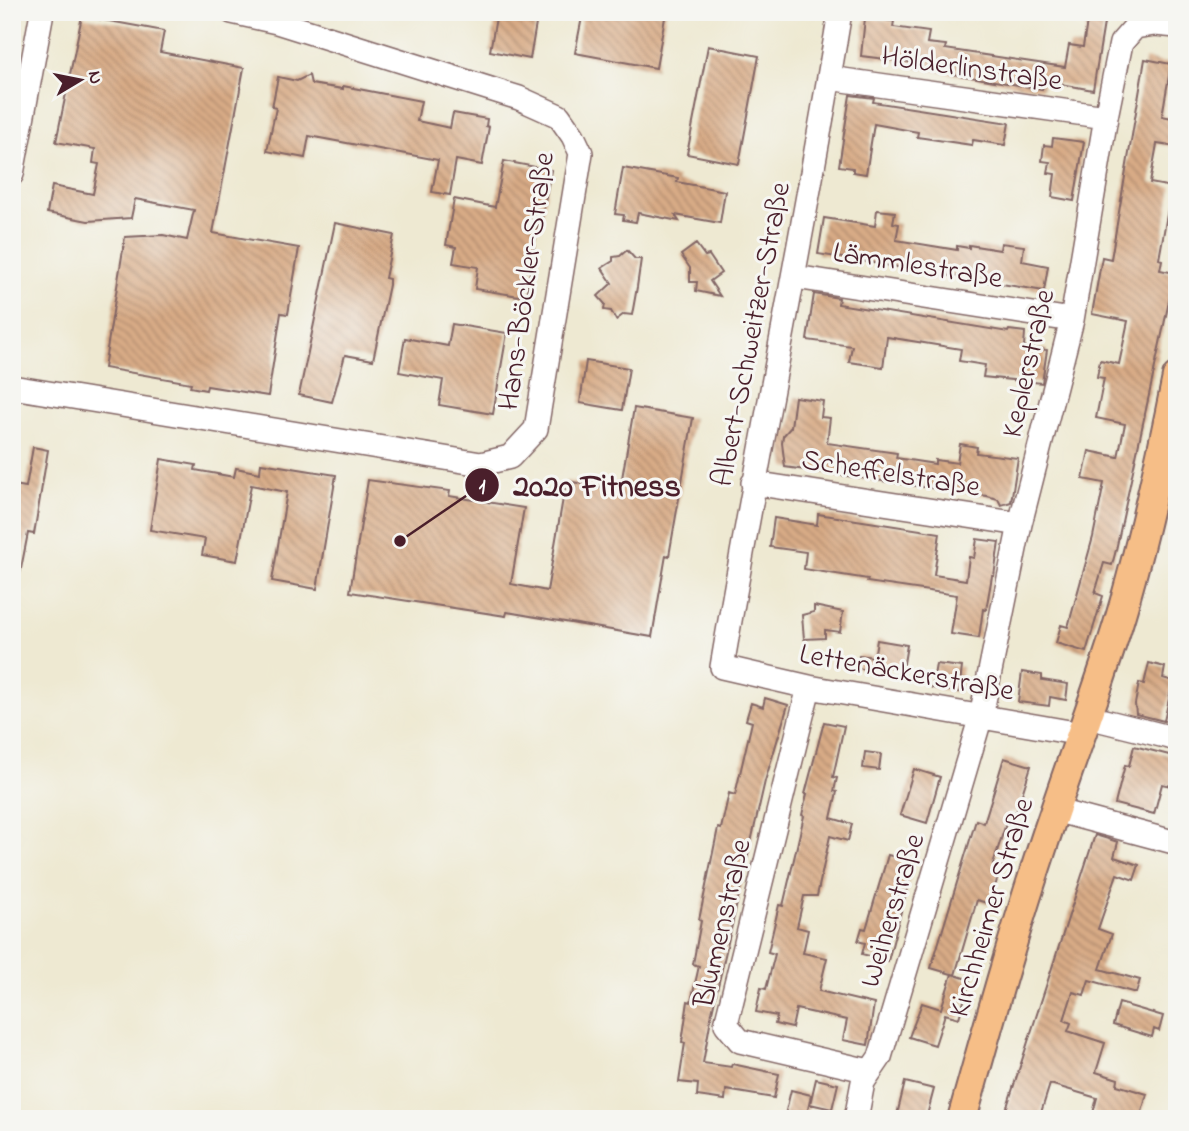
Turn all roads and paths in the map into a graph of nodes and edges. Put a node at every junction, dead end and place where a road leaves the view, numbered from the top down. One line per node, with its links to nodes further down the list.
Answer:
1 (42, 12): 8 (street)
2 (232, 12): 12 (street, Hans-Böckler-Straße)
3 (840, 12): 6 (street, Albert-Schweitzer-Straße)
4 (1131, 20): 5 (street, Keplerstraße); 7 (street, Keplerstraße)
5 (1177, 26)
6 (829, 78): 7 (street, Hölderlinstraße); 9 (street, Albert-Schweitzer-Straße)
7 (1106, 117): 10 (street, Keplerstraße)
8 (12, 174)
9 (795, 277): 10 (street, Lämmlestraße); 14 (street, Albert-Schweitzer-Straße)
10 (1072, 320): 15 (street, Keplerstraße)
11 (1177, 377): 13 (main road, Kirchheimer Straße)
12 (12, 387)
13 (1168, 469): 19 (main road, Kirchheimer Straße)
14 (753, 483): 15 (street, Scheffelstraße); 16 (street, Albert-Schweitzer-Straße)
15 (1020, 524): 18 (street, Keplerstraße)
16 (722, 667): 17 (street, Lettenäckerstraße)
17 (809, 687): 18 (street, Lettenäckerstraße); 23 (street, Blumenstraße)
18 (981, 716): 19 (street, Lettenäckerstraße); 23 (street, Weiherstraße)
19 (1085, 726): 20 (street); 21 (main road, Kirchheimer Straße)
20 (1177, 739)
21 (1054, 810): 22 (street); 25 (main road, Kirchheimer Straße)
22 (1177, 843)
23 (869, 1071): 24 (street, Weiherstraße)
24 (856, 1119)
25 (962, 1119)

